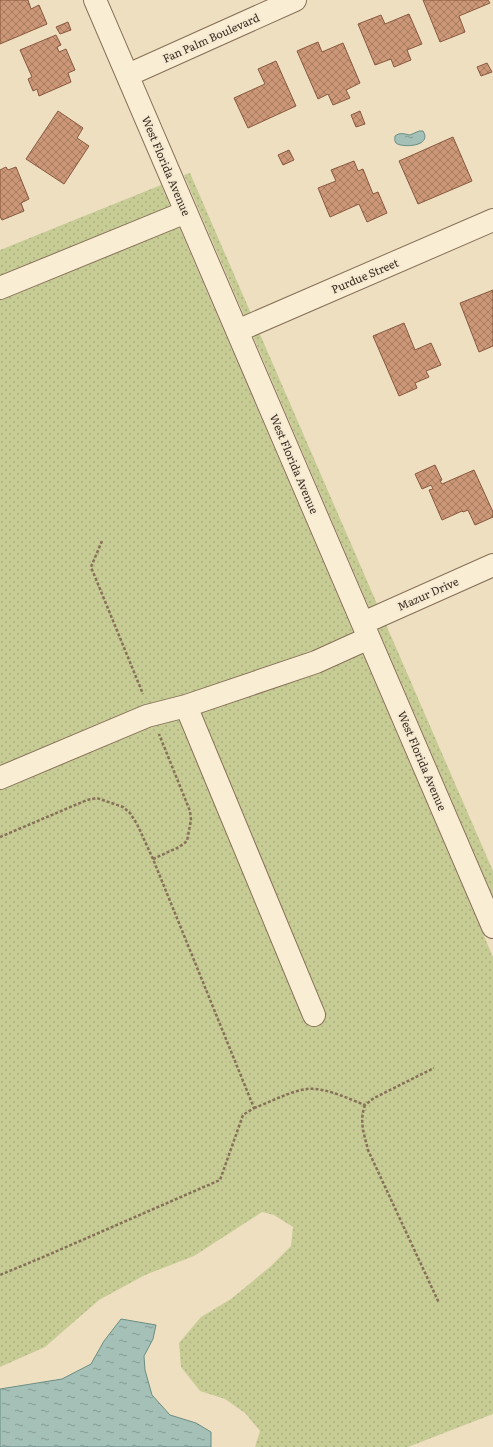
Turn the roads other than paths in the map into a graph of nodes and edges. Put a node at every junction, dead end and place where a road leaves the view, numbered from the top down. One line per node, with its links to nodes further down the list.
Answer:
1 (95, 0): 3 (street, West Florida Avenue)
2 (295, 0): 3 (street, Fan Palm Boulevard)
3 (128, 75): 4 (street, West Florida Avenue)
4 (186, 212): 6 (street); 7 (street, West Florida Avenue)
5 (493, 220): 7 (street, Purdue Street)
6 (0, 288)
7 (237, 331): 9 (street, West Florida Avenue)
8 (493, 565): 9 (street, Mazur Drive)
9 (366, 630): 10 (street, Mazur Drive); 12 (street, West Florida Avenue)
10 (186, 706): 11 (street, Mazur Drive); 14 (street)
11 (0, 778)
12 (488, 901): 13 (street, West Florida Avenue)
13 (493, 927)
14 (314, 1015)

